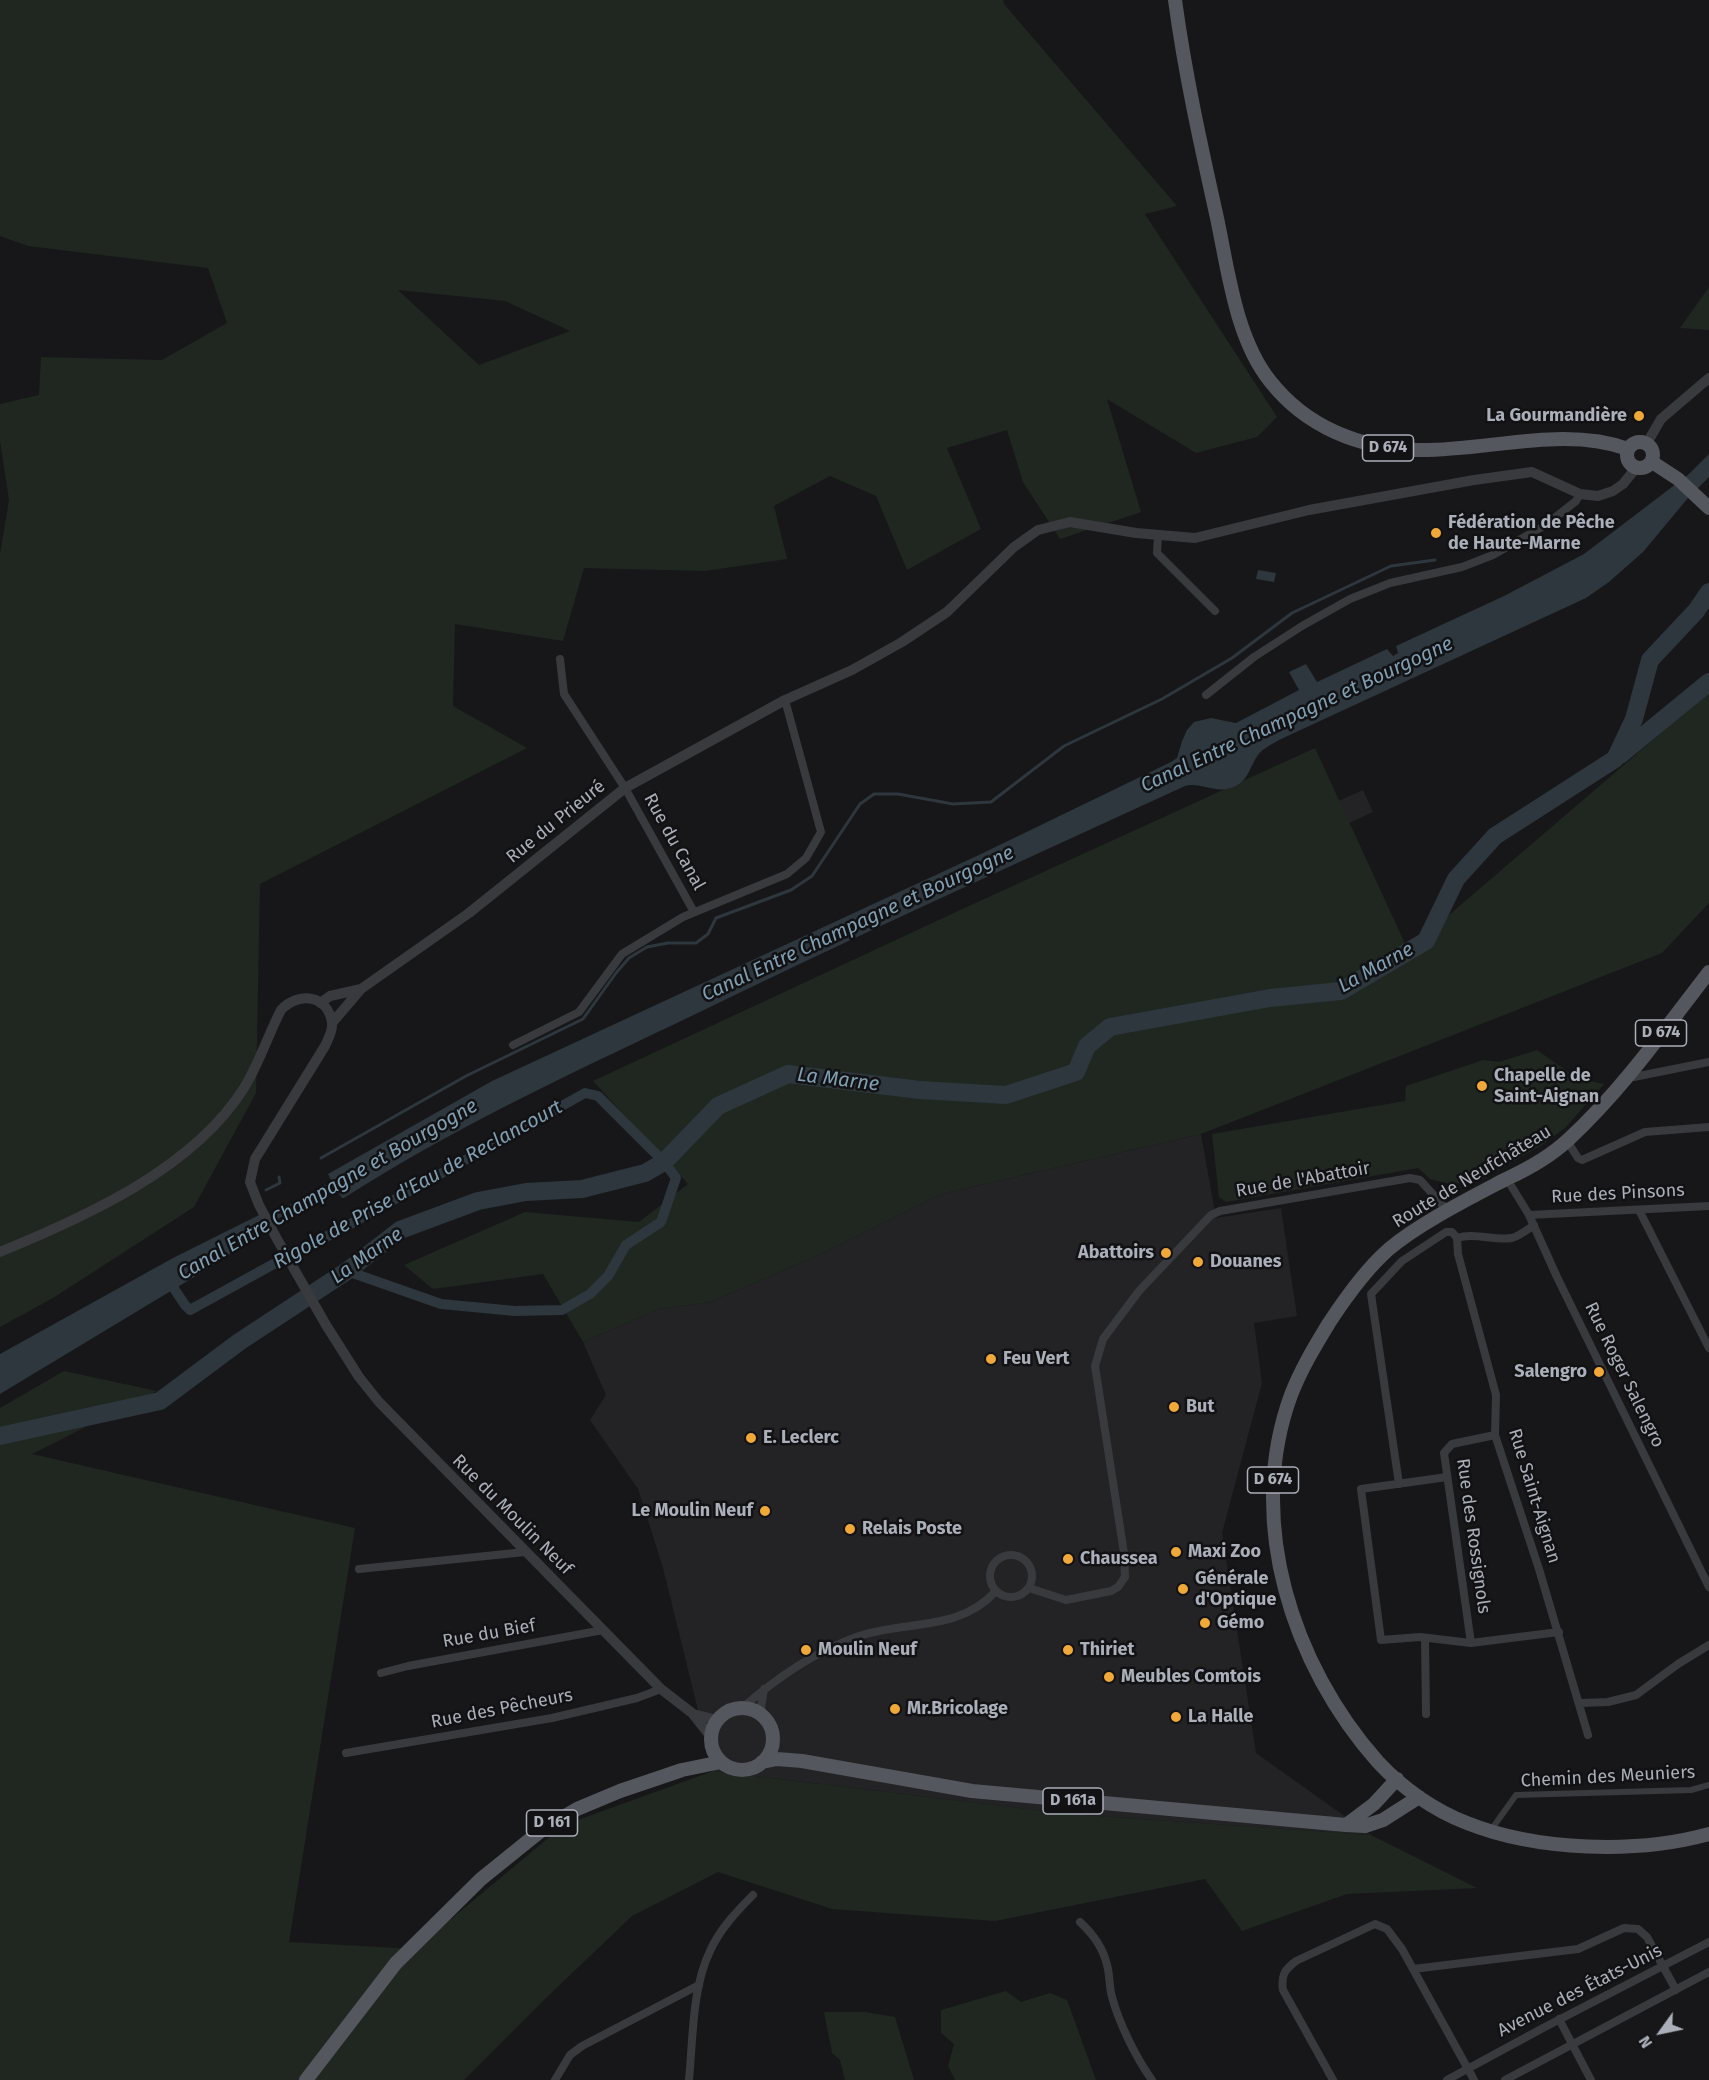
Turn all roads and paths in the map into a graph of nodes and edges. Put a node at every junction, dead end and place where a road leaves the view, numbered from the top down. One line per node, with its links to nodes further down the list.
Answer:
1 (1176, 0): 4 (main road, D 674)
2 (1709, 378): 3 (street)
3 (1647, 443): 4 (main road); 5 (main road)
4 (1628, 449): 6 (main road)
5 (1652, 462): 6 (main road); 8 (main road)
6 (1636, 468): 7 (street)
7 (1580, 494): 9 (street, Rue du Prieuré); 12 (street)
8 (1709, 508)
9 (1158, 535): 10 (street); 13 (street, Rue du Prieuré)
10 (1215, 611)
11 (560, 659): 14 (street, Rue du Canal)
12 (1206, 694)
13 (785, 700): 14 (street, Rue du Prieuré); 15 (street)
14 (625, 788): 15 (street, Rue du Canal); 17 (street, Rue du Prieuré)
15 (694, 912): 20 (street)
16 (1709, 972): 22 (main road, D 674)
17 (361, 988): 18 (street, Rue du Prieuré); 19 (street, Rue du Prieuré)
18 (320, 1003): 19 (street); 32 (street, Rue du Prieuré)
19 (332, 1023): 33 (street, Rue du Prieuré)
20 (513, 1045)
21 (1709, 1062): 22 (street)
22 (1629, 1074): 24 (main road, Route de Neufchâteau / D 674)
23 (1709, 1127): 24 (street)
24 (1567, 1141): 25 (main road, Route de Neufchâteau / D 674)
25 (1507, 1179): 28 (main road, Route de Neufchâteau / D 674); 29 (street, Rue Roger Salengro)
26 (1709, 1206): 27 (street, Rue des Pinsons)
27 (1639, 1210): 29 (street, Rue des Pinsons); 34 (street)
28 (1448, 1211): 41 (street, Rue de l'Abattoir); 65 (main road, Route de Neufchâteau / D 674)
29 (1529, 1215): 30 (street, Rue Roger Salengro)
30 (1534, 1225): 31 (street); 40 (street, Rue Roger Salengro)
31 (1457, 1238): 35 (street, Rue Saint-Aignan); 37 (street)
32 (0, 1252)
33 (292, 1264): 38 (street, Rue du Moulin Neuf)
34 (1709, 1348)
35 (1495, 1435): 36 (street, Rue des Rossignols); 44 (street, Rue Saint-Aignan)
36 (1447, 1477): 37 (street); 46 (street, Rue des Rossignols)
37 (1399, 1485): 45 (street)
38 (525, 1552): 39 (street); 43 (street, Rue du Moulin Neuf)
39 (359, 1569)
40 (1709, 1587)
41 (1029, 1588): 42 (street); 42 (street)
42 (996, 1590): 50 (street)
43 (603, 1630): 48 (street, Rue du Bief); 49 (street, Rue du Moulin Neuf)
44 (1559, 1632): 46 (street); 51 (street, Rue Saint-Aignan)
45 (1425, 1638): 46 (street); 54 (street)
46 (1471, 1643)
47 (1709, 1645): 51 (street)
48 (381, 1673)
49 (661, 1689): 53 (street, Rue du Moulin Neuf); 60 (street, Rue des Pêcheurs)
50 (764, 1689): 52 (street); 55 (street)
51 (1580, 1702): 57 (street, Rue Saint-Aignan)
52 (742, 1708): 55 (main road); 56 (main road)
53 (692, 1713): 56 (street, Rue du Moulin Neuf); 59 (street, Rue du Moulin Neuf)
54 (1426, 1714)
55 (763, 1717): 58 (main road)
56 (717, 1720): 59 (main road)
57 (1588, 1735)
58 (773, 1740): 61 (main road, D 161a); 63 (main road)
59 (712, 1743): 62 (main road); 64 (main road)
60 (346, 1753)
61 (802, 1761): 63 (main road, D 161a); 68 (main road, D 161a)
62 (721, 1762): 63 (main road); 64 (main road, D 161)
63 (762, 1762)
64 (682, 1770): 82 (main road, D 161)
65 (1397, 1779): 67 (main road, D 674); 68 (main road)
66 (1709, 1785): 69 (street, Chemin des Meuniers)
67 (1419, 1797): 68 (main road, D 161a); 69 (main road, D 674)
68 (1346, 1825)
69 (1490, 1831): 70 (main road, D 674)
70 (1709, 1834)
71 (753, 1895): 77 (street)
72 (1080, 1922): 85 (street)
73 (1709, 1942): 74 (street, Avenue des États-Unis)
74 (1663, 1967): 75 (street); 78 (street); 79 (street, Avenue des États-Unis)
75 (1413, 1969): 81 (street); 86 (street)
76 (1709, 1972): 78 (street)
77 (699, 1986): 83 (street); 84 (street)
78 (1676, 1990): 80 (street)
79 (1559, 2019): 80 (street); 81 (street, Avenue des États-Unis)
80 (1573, 2045): 89 (street); 90 (street)
81 (1467, 2069): 87 (street, Avenue des États-Unis); 88 (street)
82 (306, 2080)
83 (555, 2080)
84 (688, 2080)
85 (1152, 2080)
86 (1333, 2080)
87 (1447, 2080)
88 (1474, 2080)
89 (1505, 2080)
90 (1591, 2080)

